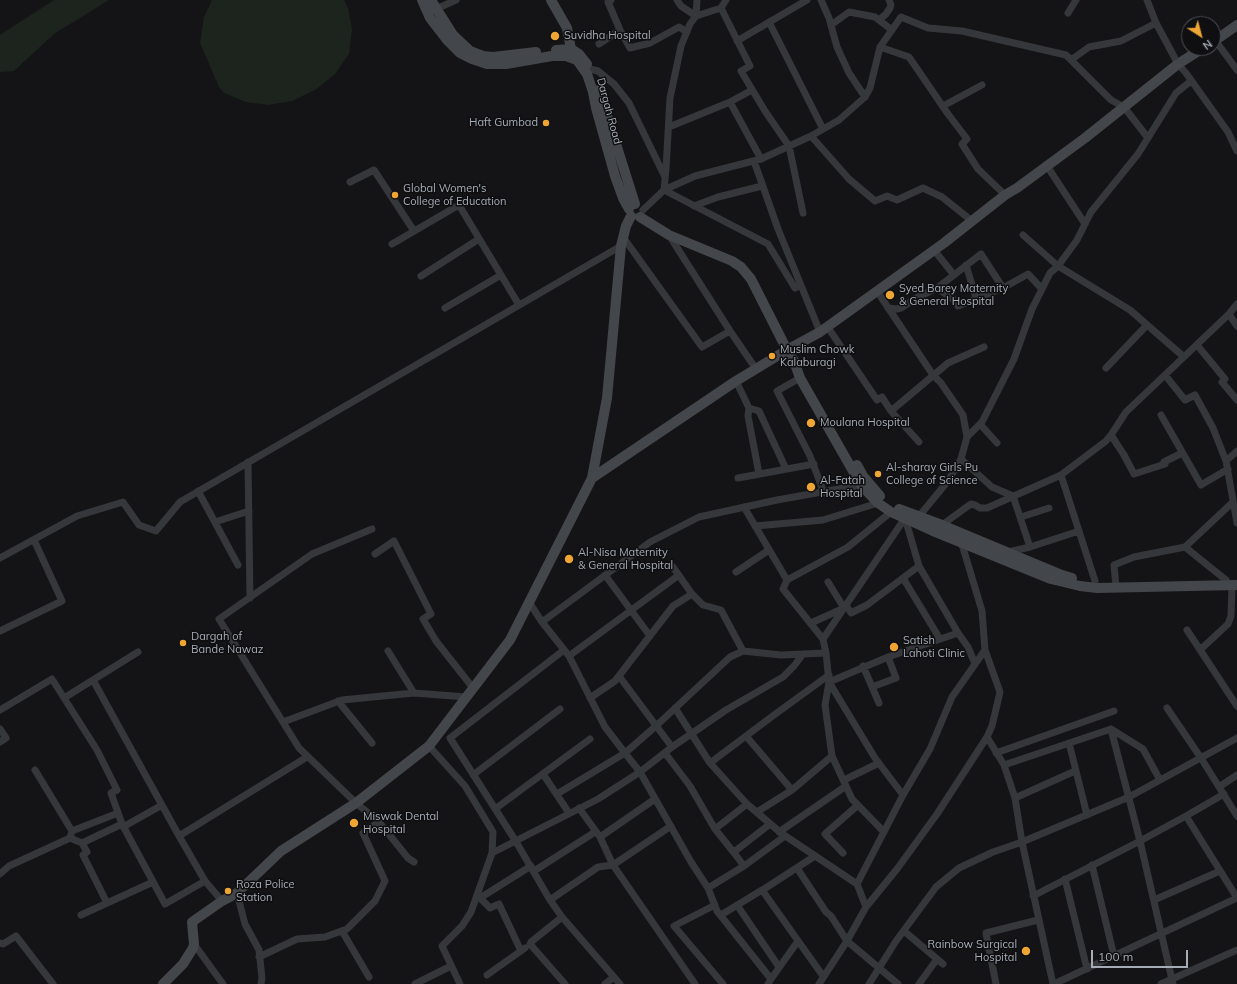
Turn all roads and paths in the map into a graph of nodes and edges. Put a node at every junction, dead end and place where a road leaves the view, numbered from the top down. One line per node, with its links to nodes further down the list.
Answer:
1 (422, 0): 57 (main road, Dargah Road)
2 (456, 0): 13 (street)
3 (551, 0): 29 (main road)
4 (611, 0): 22 (street)
5 (677, 0): 16 (street)
6 (697, 0): 16 (street)
7 (726, 0): 14 (street)
8 (807, 0): 18 (street)
9 (821, 0): 20 (street)
10 (889, 0): 17 (street)
11 (1076, 0): 15 (street)
12 (1147, 0): 19 (street)
13 (434, 4): 29 (main road)
14 (721, 8): 16 (street); 26 (street)
15 (1068, 13)
16 (696, 16): 24 (street)
17 (879, 20): 20 (street); 23 (street)
18 (769, 22): 26 (street); 44 (street)
19 (1156, 23): 32 (street); 33 (street)
20 (831, 25): 39 (street)
21 (1237, 25): 25 (main road)
22 (620, 30): 24 (street); 27 (street)
23 (892, 30): 28 (street); 32 (street)
24 (687, 32): 43 (street)
25 (1221, 36)
26 (737, 41): 38 (street)
27 (599, 44)
28 (880, 47): 39 (street); 41 (street)
29 (571, 49): 34 (main road, Dargah Road)
30 (1221, 50): 35 (street)
31 (1190, 56): 33 (main road)
32 (1071, 60): 42 (street)
33 (1178, 64): 36 (street); 42 (main road)
34 (590, 69): 51 (street); 57 (main road, Dargah Road)
35 (1237, 70)
36 (1191, 82): 46 (street); 48 (street)
37 (982, 85): 41 (street)
38 (752, 90): 40 (street); 47 (street)
39 (865, 96): 44 (street)
40 (730, 102): 43 (street); 49 (street)
41 (943, 106): 55 (street)
42 (1124, 107): 46 (street); 50 (main road)
43 (669, 127): 51 (street)
44 (823, 129): 45 (street)
45 (811, 136): 47 (street); 59 (street)
46 (1148, 138): 60 (street)
47 (789, 146): 49 (street); 58 (street)
48 (1237, 151)
49 (757, 160): 53 (street); 54 (street)
50 (1047, 166): 55 (main road); 60 (street)
51 (665, 177): 54 (street)
52 (350, 182): 61 (street)
53 (762, 186): 56 (street); 73 (street)
54 (664, 190): 56 (street); 57 (street)
55 (1005, 195): 59 (main road)
56 (694, 206): 73 (street)
57 (636, 211): 62 (main road); 65 (main road)
58 (803, 213)
59 (972, 221): 67 (main road)
60 (1085, 224): 69 (street)
61 (414, 231): 64 (street); 66 (street)
62 (669, 235): 87 (street); 90 (main road)
63 (1023, 235): 69 (street)
64 (479, 239): 70 (street); 72 (street)
65 (622, 241): 80 (street); 87 (street); 118 (main road)
66 (392, 244)
67 (934, 250): 71 (street); 77 (main road)
68 (966, 265): 71 (street); 75 (street); 78 (street)
69 (1058, 266): 76 (street); 84 (street)
70 (500, 275): 80 (street); 81 (street)
71 (954, 275): 74 (street)
72 (421, 276)
73 (800, 285): 86 (street)
74 (937, 288): 78 (street); 82 (street)
75 (1003, 288): 76 (street); 78 (street)
76 (1042, 289): 103 (street)
77 (876, 291): 82 (street); 86 (main road)
78 (976, 298)
79 (1237, 304): 83 (street)
80 (519, 306): 112 (street)
81 (446, 308)
82 (888, 308): 95 (street)
83 (1229, 314): 85 (street); 88 (street)
84 (1147, 325): 91 (street); 93 (street)
85 (1237, 326)
86 (824, 329): 90 (main road); 101 (street)
87 (730, 332): 94 (street)
88 (1197, 345): 91 (street); 99 (street)
89 (984, 346): 95 (street)
90 (787, 350): 92 (main road); 94 (main road)
91 (1184, 357): 96 (street)
92 (794, 362): 97 (main road); 131 (main road)
93 (1106, 368)
94 (756, 369): 98 (main road)
95 (933, 375): 101 (street); 105 (street)
96 (1165, 375): 104 (street); 111 (street)
97 (800, 378): 113 (street); 120 (main road)
98 (736, 381): 100 (street); 118 (main road)
99 (1237, 400)
100 (749, 408): 114 (street); 116 (street)
101 (891, 411): 106 (street)
102 (1161, 415): 109 (street)
103 (980, 424): 105 (street); 107 (street)
104 (1111, 435): 109 (street); 117 (street)
105 (967, 437): 110 (street)
106 (918, 442)
107 (997, 443)
108 (1237, 451): 111 (street)
109 (1182, 453): 115 (street)
110 (961, 459): 123 (street); 131 (street)
111 (1226, 461): 115 (street)
112 (248, 462): 121 (street); 128 (street)
113 (814, 464): 114 (street); 122 (street)
114 (786, 469): 116 (street)
115 (1228, 469): 124 (street)
116 (759, 474): 119 (street)
117 (1060, 475): 123 (street); 137 (street)
118 (592, 478): 160 (main road)
119 (738, 478)
120 (861, 485): 122 (street); 125 (main road)
121 (198, 491): 132 (street); 138 (street)
122 (824, 493): 126 (street)
123 (1013, 496): 130 (street); 134 (street)
124 (1233, 502): 133 (street); 141 (street)
125 (878, 503): 129 (main road); 135 (street)
126 (744, 507): 135 (street); 150 (street)
127 (1049, 508): 130 (street)
128 (249, 511): 132 (street); 159 (street)
129 (891, 512): 131 (main road); 153 (street)
130 (1020, 518): 140 (street)
131 (913, 519): 134 (main road); 139 (main road); 147 (street); 161 (street)
132 (215, 522): 146 (street)
133 (1237, 523)
134 (942, 525): 143 (main road)
135 (755, 526): 142 (street)
136 (372, 529): 159 (street)
137 (1079, 531): 140 (street); 154 (street)
138 (34, 540): 145 (street); 165 (street)
139 (961, 542): 157 (main road); 172 (street)
140 (1030, 546): 143 (street)
141 (1185, 546): 156 (street); 157 (street)
142 (769, 550): 149 (street); 153 (street)
143 (1008, 552): 154 (main road)
144 (375, 554): 187 (street)
145 (0, 558)
146 (238, 565)
147 (919, 566): 152 (street); 167 (street)
148 (673, 567): 151 (street)
149 (736, 572)
150 (606, 575): 162 (street); 163 (street)
151 (679, 575): 158 (street); 162 (street)
152 (903, 578): 161 (street); 170 (street)
153 (787, 580): 164 (street)
154 (1095, 581): 157 (main road)
155 (828, 582): 161 (street)
156 (1233, 582): 157 (main road); 173 (street)
157 (1116, 584)
158 (692, 594): 168 (street); 175 (street)
159 (250, 598): 200 (street)
160 (529, 602): 163 (street); 187 (main road)
161 (845, 607): 164 (street); 169 (street)
162 (632, 610): 168 (street); 179 (street)
163 (542, 622): 171 (street)
164 (811, 623): 169 (street)
165 (0, 630)
166 (1187, 630): 173 (street)
167 (958, 633): 170 (street); 181 (street)
168 (650, 636): 183 (street)
169 (823, 639): 177 (street)
170 (940, 639): 180 (street)
171 (564, 650): 179 (street); 227 (street)
172 (985, 650): 181 (street); 206 (street)
173 (1200, 650): 194 (street)
174 (388, 651): 188 (street)
175 (743, 651): 178 (street); 195 (street)
176 (138, 652): 185 (street)
177 (826, 653): 178 (street); 184 (street)
178 (804, 654): 204 (street)
179 (569, 656): 191 (street)
180 (888, 657): 182 (street); 186 (street)
181 (975, 664): 235 (street)
182 (863, 666): 184 (street); 186 (street)
183 (619, 676): 191 (street); 201 (street)
184 (829, 678): 205 (street); 217 (street); 220 (street)
185 (93, 680): 190 (street); 243 (street)
186 (872, 687): 193 (street)
187 (473, 688): 189 (main road)
188 (414, 693): 189 (street); 192 (street)
189 (466, 697): 212 (main road)
190 (64, 698): 198 (street); 248 (street)
191 (590, 698): 214 (street)
192 (338, 701): 200 (street); 210 (street)
193 (880, 703)
194 (1237, 706)
195 (675, 708): 201 (street); 204 (street)
196 (1167, 708): 219 (street)
197 (560, 709): 227 (street)
198 (0, 710)
199 (1114, 711): 216 (street)
200 (283, 722): 218 (street)
201 (656, 726): 213 (street); 214 (street)
202 (0, 729): 209 (street)
203 (1111, 729): 211 (street); 229 (street); 236 (street)
204 (692, 734): 213 (street); 221 (street)
205 (746, 736): 221 (street); 232 (street)
206 (987, 737): 216 (street); 295 (street)
207 (1237, 738): 219 (street)
208 (590, 739): 226 (street)
209 (0, 742)
210 (372, 743)
211 (1068, 743): 222 (street); 224 (street)
212 (429, 746): 240 (main road); 268 (street)
213 (672, 747): 215 (street)
214 (625, 753): 225 (street); 233 (street)
215 (665, 753): 225 (street); 257 (street)
216 (996, 753): 222 (street)
217 (832, 756): 230 (street); 232 (street)
218 (308, 757): 240 (street); 262 (street)
219 (1201, 758): 229 (street); 231 (street)
220 (879, 763): 230 (street); 235 (street)
221 (710, 764): 241 (street)
222 (1004, 765): 237 (street)
223 (35, 770): 261 (street)
224 (1076, 771): 237 (street); 250 (street)
225 (640, 772): 238 (street); 245 (street)
226 (543, 774): 233 (street); 246 (street)
227 (473, 775): 246 (street)
228 (1237, 775): 231 (street)
229 (1160, 780): 236 (street)
230 (845, 783): 244 (street); 260 (street)
231 (1219, 787): 234 (street)
232 (792, 790): 247 (street)
233 (557, 794): 249 (street)
234 (1224, 794): 242 (street); 251 (street)
235 (903, 795): 258 (street)
236 (1129, 797): 250 (street); 264 (street)
237 (1015, 798): 265 (street)
238 (655, 799): 256 (street); 259 (street)
239 (1237, 800): 242 (street)
240 (356, 803): 253 (street); 285 (main road)
241 (747, 804): 247 (street); 257 (street)
242 (1230, 804): 252 (street)
243 (162, 805): 255 (street); 262 (street)
244 (858, 805): 258 (street); 269 (street)
245 (579, 808): 249 (street); 259 (street)
246 (495, 810): 263 (street)
247 (757, 812): 254 (street)
248 (118, 813): 255 (street); 261 (street)
249 (569, 813): 263 (street)
250 (1086, 815): 265 (street)
251 (1186, 816): 264 (street); 277 (street)
252 (1237, 816)
253 (379, 822): 271 (street); 300 (street)
254 (770, 824): 260 (street); 267 (street)
255 (122, 825): 266 (street); 281 (street)
256 (671, 826): 272 (street); 283 (street)
257 (715, 829): 267 (street)
258 (884, 832): 282 (street)
259 (597, 834): 272 (street); 276 (street)
260 (782, 834): 270 (street); 274 (street)
261 (71, 835): 266 (street); 278 (street)
262 (179, 836): 280 (street)
263 (515, 840): 268 (street); 276 (street)
264 (1140, 841): 273 (street); 290 (street)
265 (1022, 842): 286 (street); 301 (street)
266 (82, 843): 292 (street)
267 (734, 852): 274 (street)
268 (492, 853): 287 (street)
269 (843, 853)
270 (815, 856): 275 (street); 282 (street)
271 (414, 862)
272 (613, 865): 289 (street); 332 (street)
273 (1092, 865): 279 (street); 310 (street)
274 (744, 866): 283 (street)
275 (797, 868): 284 (street); 303 (street)
276 (532, 869): 287 (street); 289 (street)
277 (1220, 871): 288 (street); 290 (street)
278 (0, 874)
279 (1065, 879): 286 (street); 315 (street)
280 (205, 881): 281 (street); 291 (street)
281 (153, 882): 292 (street)
282 (857, 884): 295 (street)
283 (708, 888): 293 (street)
284 (761, 891): 294 (street); 304 (street)
285 (237, 893): 291 (main road); 311 (street)
286 (1033, 896): 299 (street)
287 (478, 897): 309 (street); 312 (street)
288 (1237, 898): 302 (street)
289 (550, 900): 298 (street)
290 (1154, 900): 302 (street)
291 (222, 901): 306 (main road)
292 (107, 903): 296 (street)
293 (715, 905): 297 (street); 333 (street)
294 (737, 905): 297 (street); 313 (street)
295 (866, 906): 303 (street)
296 (81, 915)
297 (720, 915): 320 (street)
298 (562, 917): 307 (street); 319 (street)
299 (1038, 920): 338 (street); 339 (street)
300 (342, 931): 311 (street); 318 (street)
301 (904, 931): 314 (street); 337 (street)
302 (1162, 934): 310 (street); 321 (street)
303 (847, 940): 314 (street); 317 (street)
304 (798, 941): 313 (street); 317 (street)
305 (0, 943): 323 (street)
306 (194, 944): 324 (main road); 325 (street)
307 (530, 944): 309 (street); 329 (street)
308 (1237, 950): 321 (street)
309 (521, 951): 316 (street)
310 (1114, 956): 315 (street)
311 (260, 958): 326 (street)
312 (451, 966): 322 (street); 328 (street)
313 (779, 967): 320 (street)
314 (879, 968): 335 (street); 336 (street)
315 (1087, 969): 339 (street)
316 (487, 975)
317 (823, 976): 334 (street)
318 (369, 977)
319 (614, 977): 330 (street); 331 (street)
320 (769, 981)
321 (1173, 981): 340 (street)
322 (427, 982): 327 (street)
323 (54, 984)
324 (163, 984)
325 (223, 984)
326 (261, 984)
327 (415, 984)
328 (460, 984)
329 (565, 984)
330 (606, 984)
331 (620, 984)
332 (695, 984)
333 (723, 984)
334 (819, 984)
335 (869, 984)
336 (898, 984)
337 (919, 984)
338 (995, 984)
339 (1054, 984)
340 (1161, 984)

